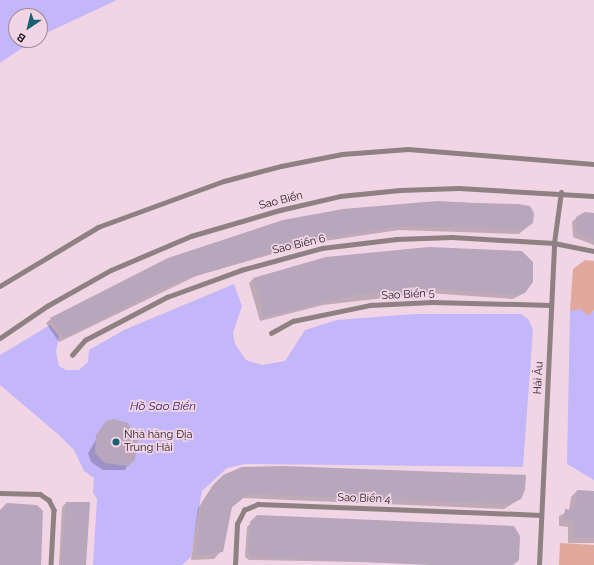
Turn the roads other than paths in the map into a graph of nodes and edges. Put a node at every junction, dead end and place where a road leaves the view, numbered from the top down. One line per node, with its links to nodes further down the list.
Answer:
1 (594, 164): 6 (lane)
2 (561, 192): 3 (lane, Sao Biển); 4 (lane, Hải Âu); 9 (lane, Sao Biển)
3 (594, 196)
4 (554, 243): 5 (lane, Sao Biển 6); 7 (lane, Hải Âu); 10 (lane, Sao Biển 6)
5 (594, 251)
6 (0, 286)
7 (551, 305): 8 (lane, Sao Biển 5); 12 (lane, Hải Âu)
8 (271, 333)
9 (0, 338)
10 (72, 355)
11 (0, 493): 13 (lane)
12 (541, 516): 14 (lane, Sao Biển 4); 15 (lane, Hải Âu)
13 (51, 565)
14 (235, 565)
15 (539, 565)

